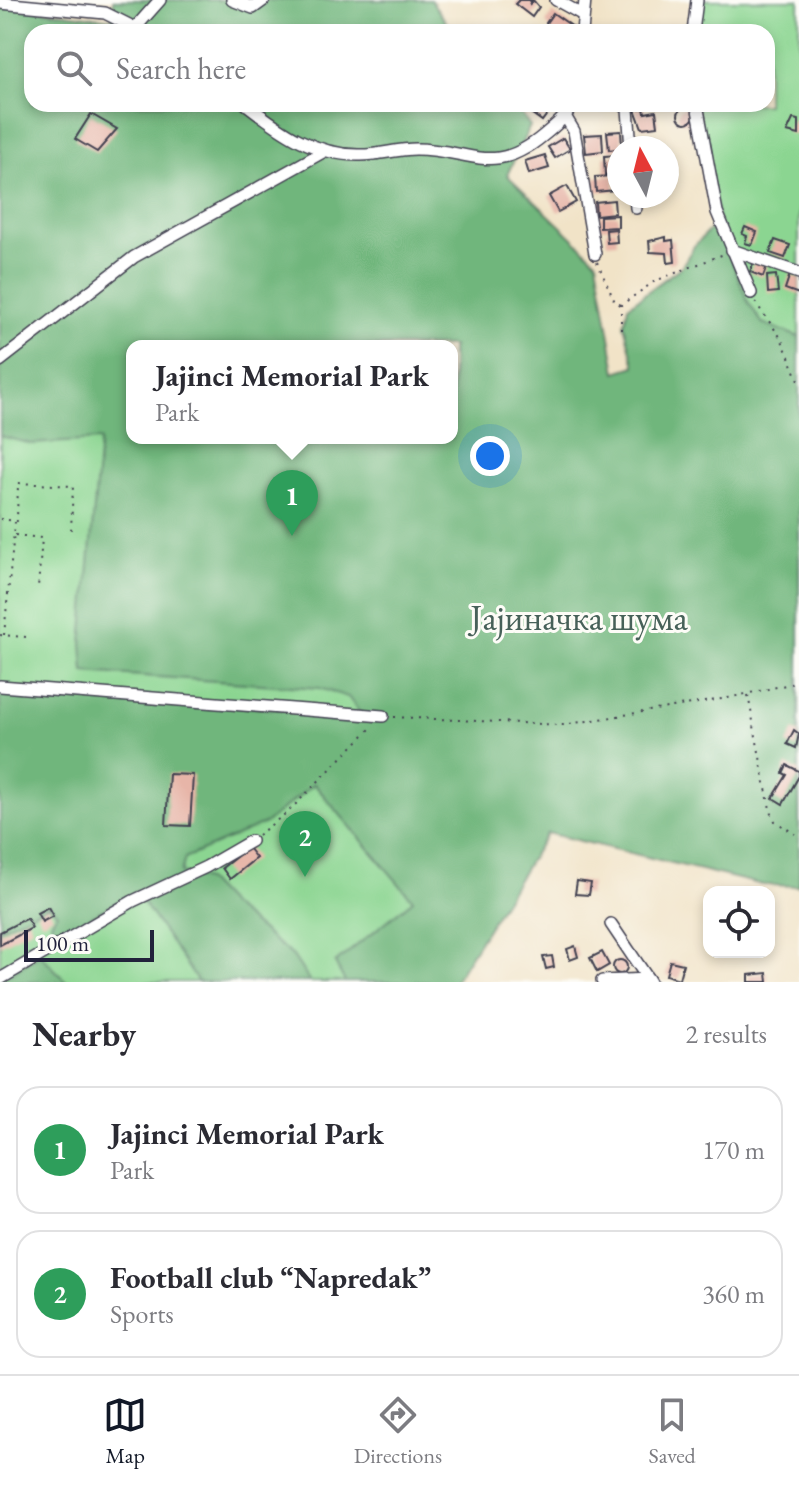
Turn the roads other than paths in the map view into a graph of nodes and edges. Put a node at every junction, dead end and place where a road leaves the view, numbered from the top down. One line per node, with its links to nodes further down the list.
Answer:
1 (160, 0): 10 (street)
2 (232, 0): 3 (street)
3 (264, 0)
4 (556, 0): 8 (street)
5 (585, 0): 8 (street)
6 (697, 0): 12 (street)
7 (0, 3): 9 (street)
8 (583, 15): 11 (street)
9 (128, 24)
10 (144, 24)
11 (582, 24)
12 (694, 24)
13 (257, 112): 19 (street)
14 (568, 112): 17 (street)
15 (628, 112): 18 (street)
16 (698, 112): 20 (street)
17 (565, 116): 19 (street); 21 (street)
18 (630, 136)
19 (323, 152): 24 (street)
20 (732, 250): 22 (street); 23 (street)
21 (595, 254)
22 (799, 273)
23 (751, 293)
24 (0, 361)
25 (0, 686): 26 (street)
26 (383, 716)
27 (251, 841): 29 (street)
28 (611, 924): 30 (street)
29 (0, 979)
30 (649, 980): 31 (street)
31 (602, 981)

